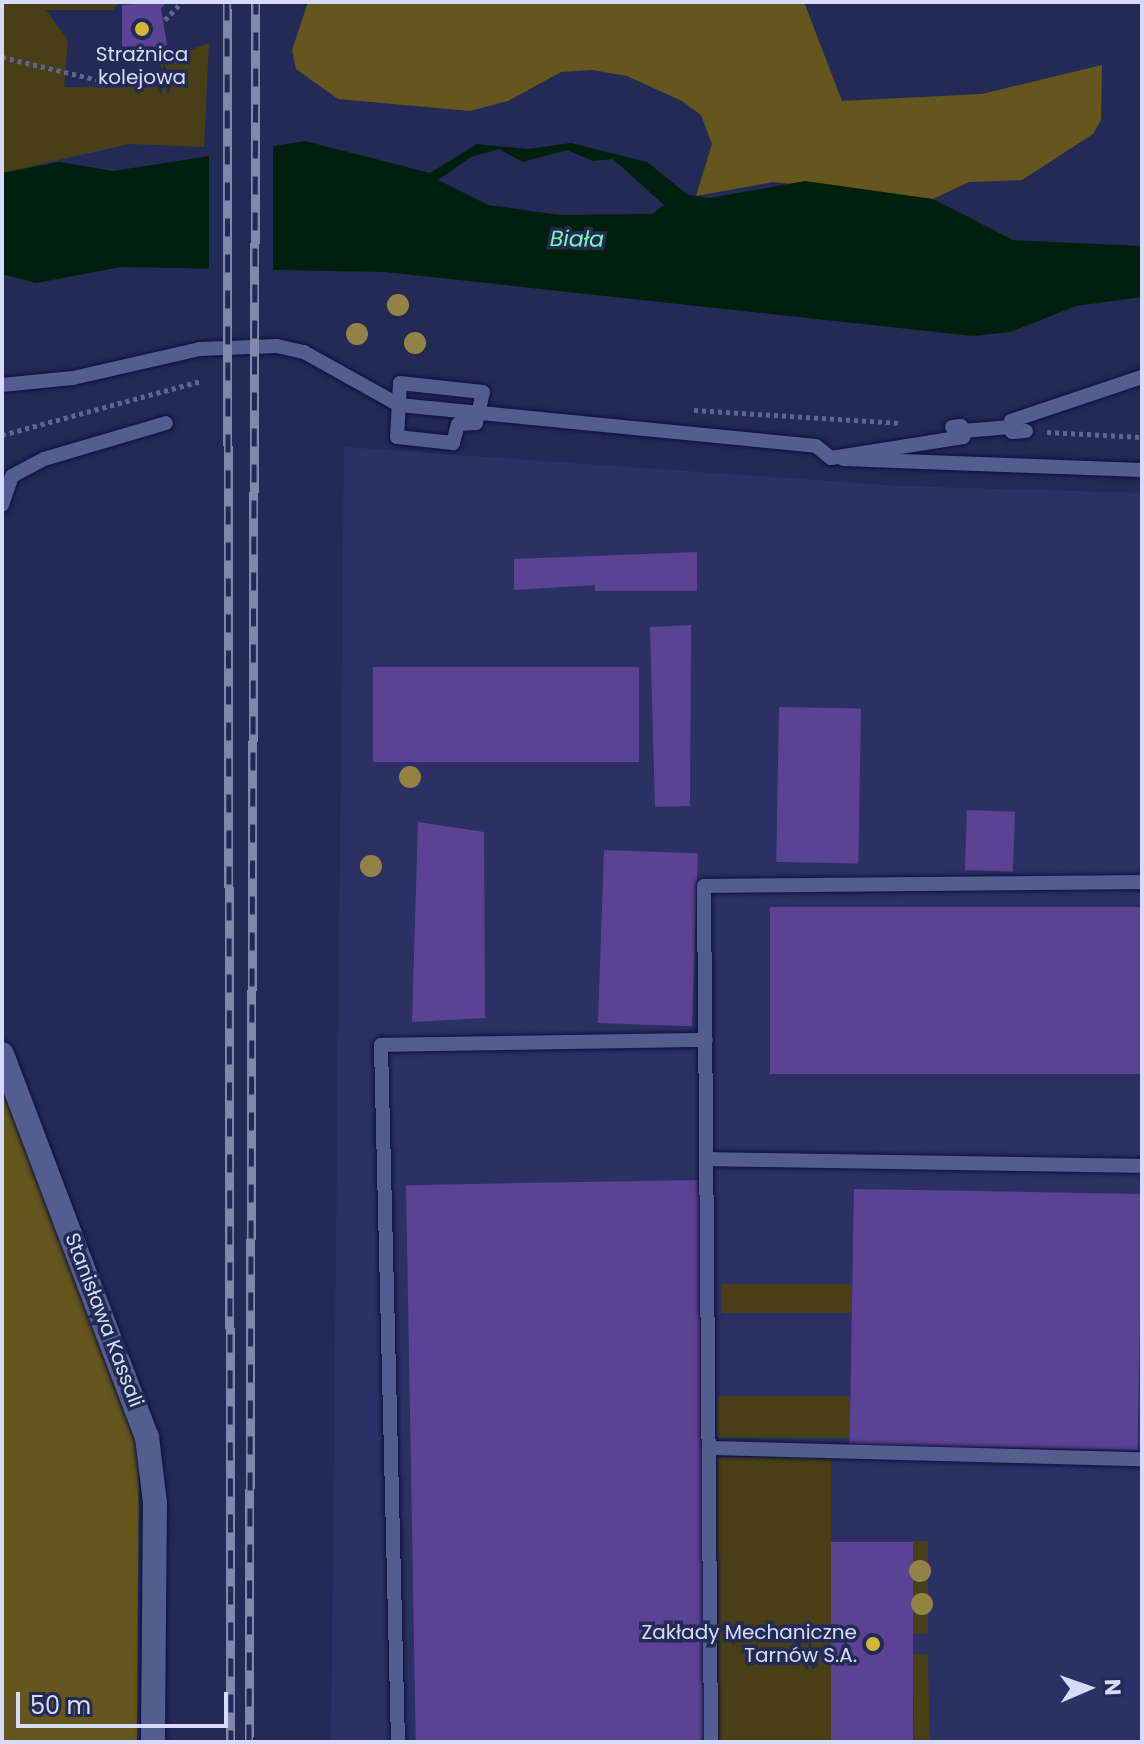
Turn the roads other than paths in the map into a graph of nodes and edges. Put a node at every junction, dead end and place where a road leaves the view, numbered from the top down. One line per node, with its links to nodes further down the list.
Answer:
1 (1142, 377): 6 (lane)
2 (2, 385): 3 (lane)
3 (399, 405): 4 (lane); 4 (lane); 4 (lane)
4 (478, 414): 6 (lane)
5 (166, 423): 8 (lane)
6 (831, 458): 7 (lane)
7 (1142, 470)
8 (2, 505)
9 (1142, 882): 10 (lane)
10 (706, 1040): 12 (lane); 17 (lane)
11 (2, 1054): 16 (street, Stanisława Kassali)
12 (707, 1159): 13 (lane); 14 (lane)
13 (1142, 1166)
14 (710, 1448): 15 (lane); 18 (lane)
15 (1142, 1459)
16 (153, 1742)
17 (398, 1742)
18 (711, 1742)

